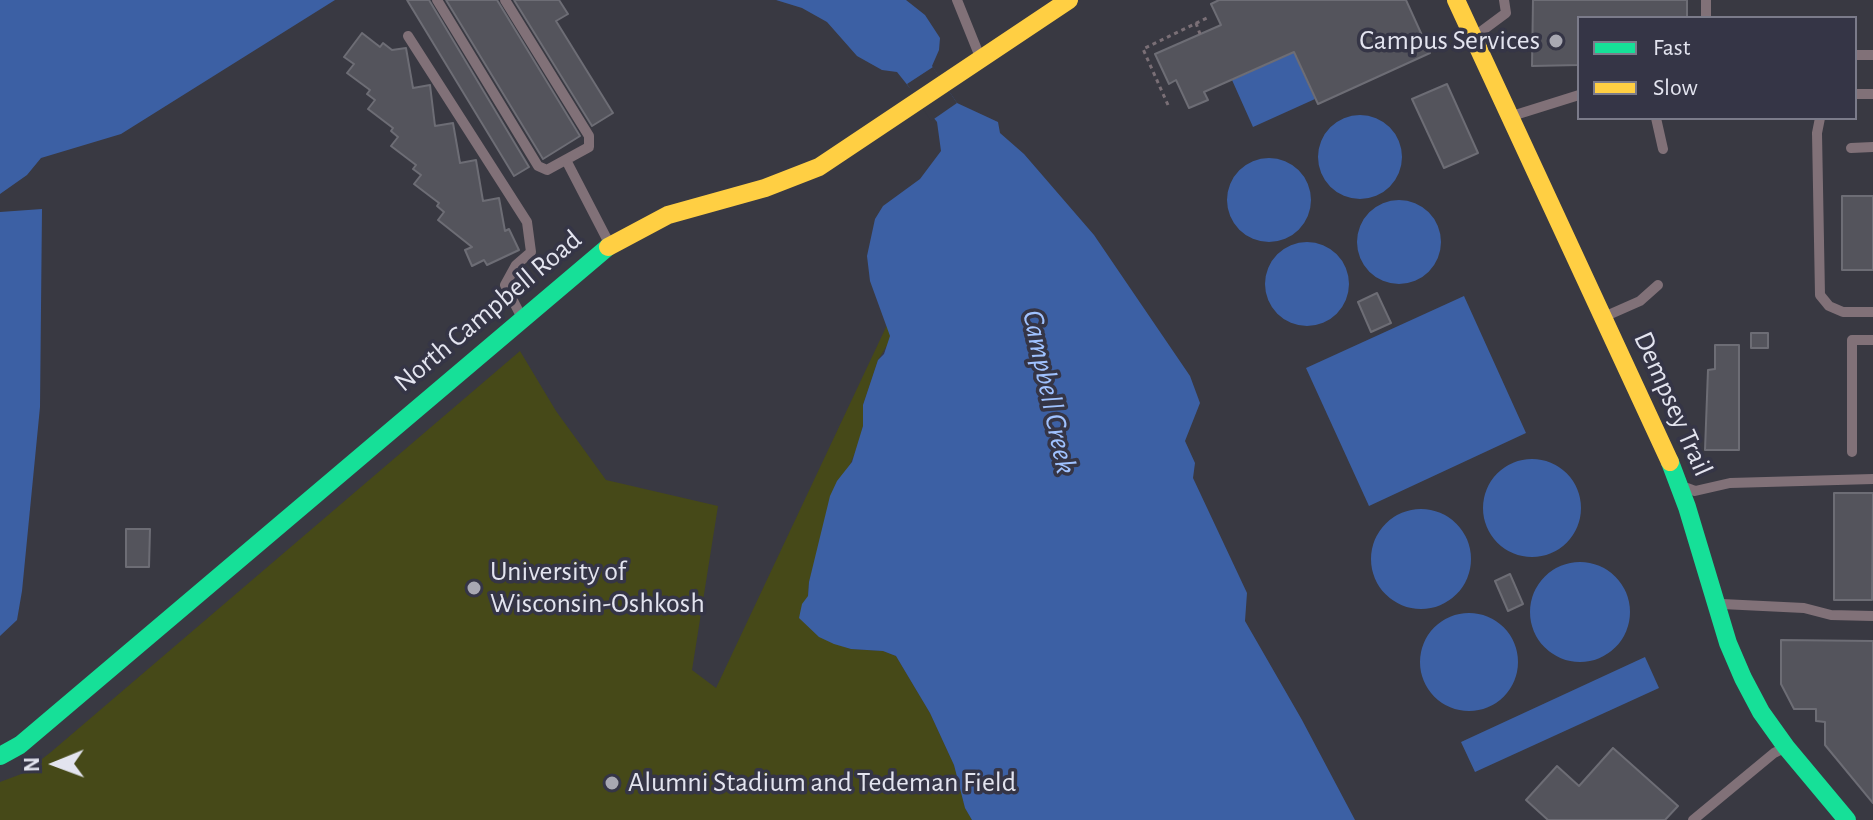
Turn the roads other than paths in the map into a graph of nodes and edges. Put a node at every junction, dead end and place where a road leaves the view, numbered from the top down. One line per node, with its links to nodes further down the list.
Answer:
1 (437, 0): 17 (lane)
2 (505, 0): 17 (lane)
3 (957, 0): 9 (lane)
4 (1069, 0): 9 (street, North Campbell Road)
5 (1456, 0): 8 (street, Dempsey Trail)
6 (1504, 0): 8 (lane)
7 (408, 36): 22 (lane)
8 (1473, 37): 11 (street, Dempsey Trail)
9 (981, 60): 18 (street, North Campbell Road)
10 (1577, 96): 11 (lane)
11 (1510, 116): 21 (street, Dempsey Trail)
12 (1656, 120): 16 (lane)
13 (1820, 120): 20 (lane)
14 (1873, 147): 15 (lane)
15 (1851, 148)
16 (1663, 149)
17 (566, 160): 18 (lane)
18 (610, 245): 22 (street, North Campbell Road)
19 (1658, 285): 21 (lane)
20 (1873, 312)
21 (1604, 317): 26 (street, Dempsey Trail)
22 (522, 318): 30 (street, North Campbell Road)
23 (1873, 340): 24 (lane)
24 (1852, 452)
25 (1873, 479): 26 (lane)
26 (1679, 483): 27 (street, Dempsey Trail)
27 (1716, 604): 28 (lane); 29 (street, Dempsey Trail)
28 (1873, 616)
29 (1786, 747): 31 (lane); 32 (street, Dempsey Trail)
30 (0, 756)
31 (1693, 820)
32 (1847, 820)

